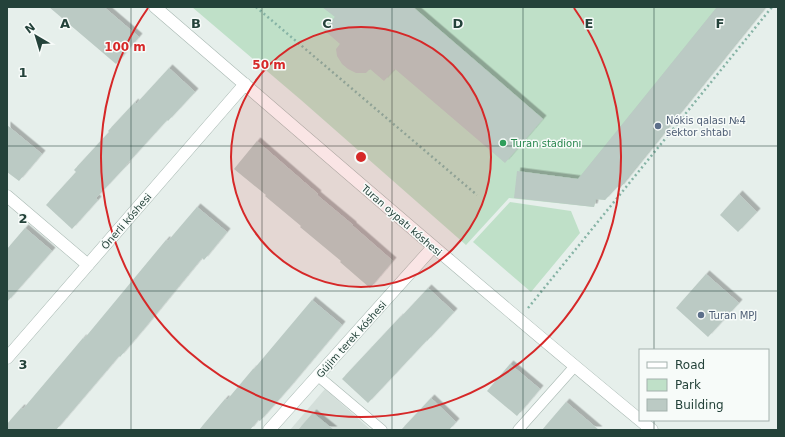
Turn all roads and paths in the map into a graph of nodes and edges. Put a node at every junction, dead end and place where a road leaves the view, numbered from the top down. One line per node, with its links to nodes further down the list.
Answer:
1 (155, 7): 4 (street, Turan oypatı kóshesi)
2 (256, 7): 5 (path)
3 (772, 7): 9 (path)
4 (245, 84): 7 (street, Turan oypatı kóshesi); 8 (street, Ónerli kóshesi)
5 (477, 195)
6 (7, 196): 8 (street)
7 (433, 247): 9 (street, Turan oypatı kóshesi); 12 (street, Gújim terek kóshesi)
8 (88, 265): 10 (street, Ónerli kóshesi)
9 (519, 319): 11 (street, Turan oypatı kóshesi)
10 (7, 358)
11 (575, 366): 13 (street, Turan oypatı kóshesi); 17 (lane)
12 (318, 376): 15 (street, Gújim terek kóshesi); 16 (lane)
13 (639, 419)
14 (641, 421): 18 (street, Turan oypatı kóshesi)
15 (269, 430)
16 (382, 430)
17 (518, 430)
18 (652, 430)

